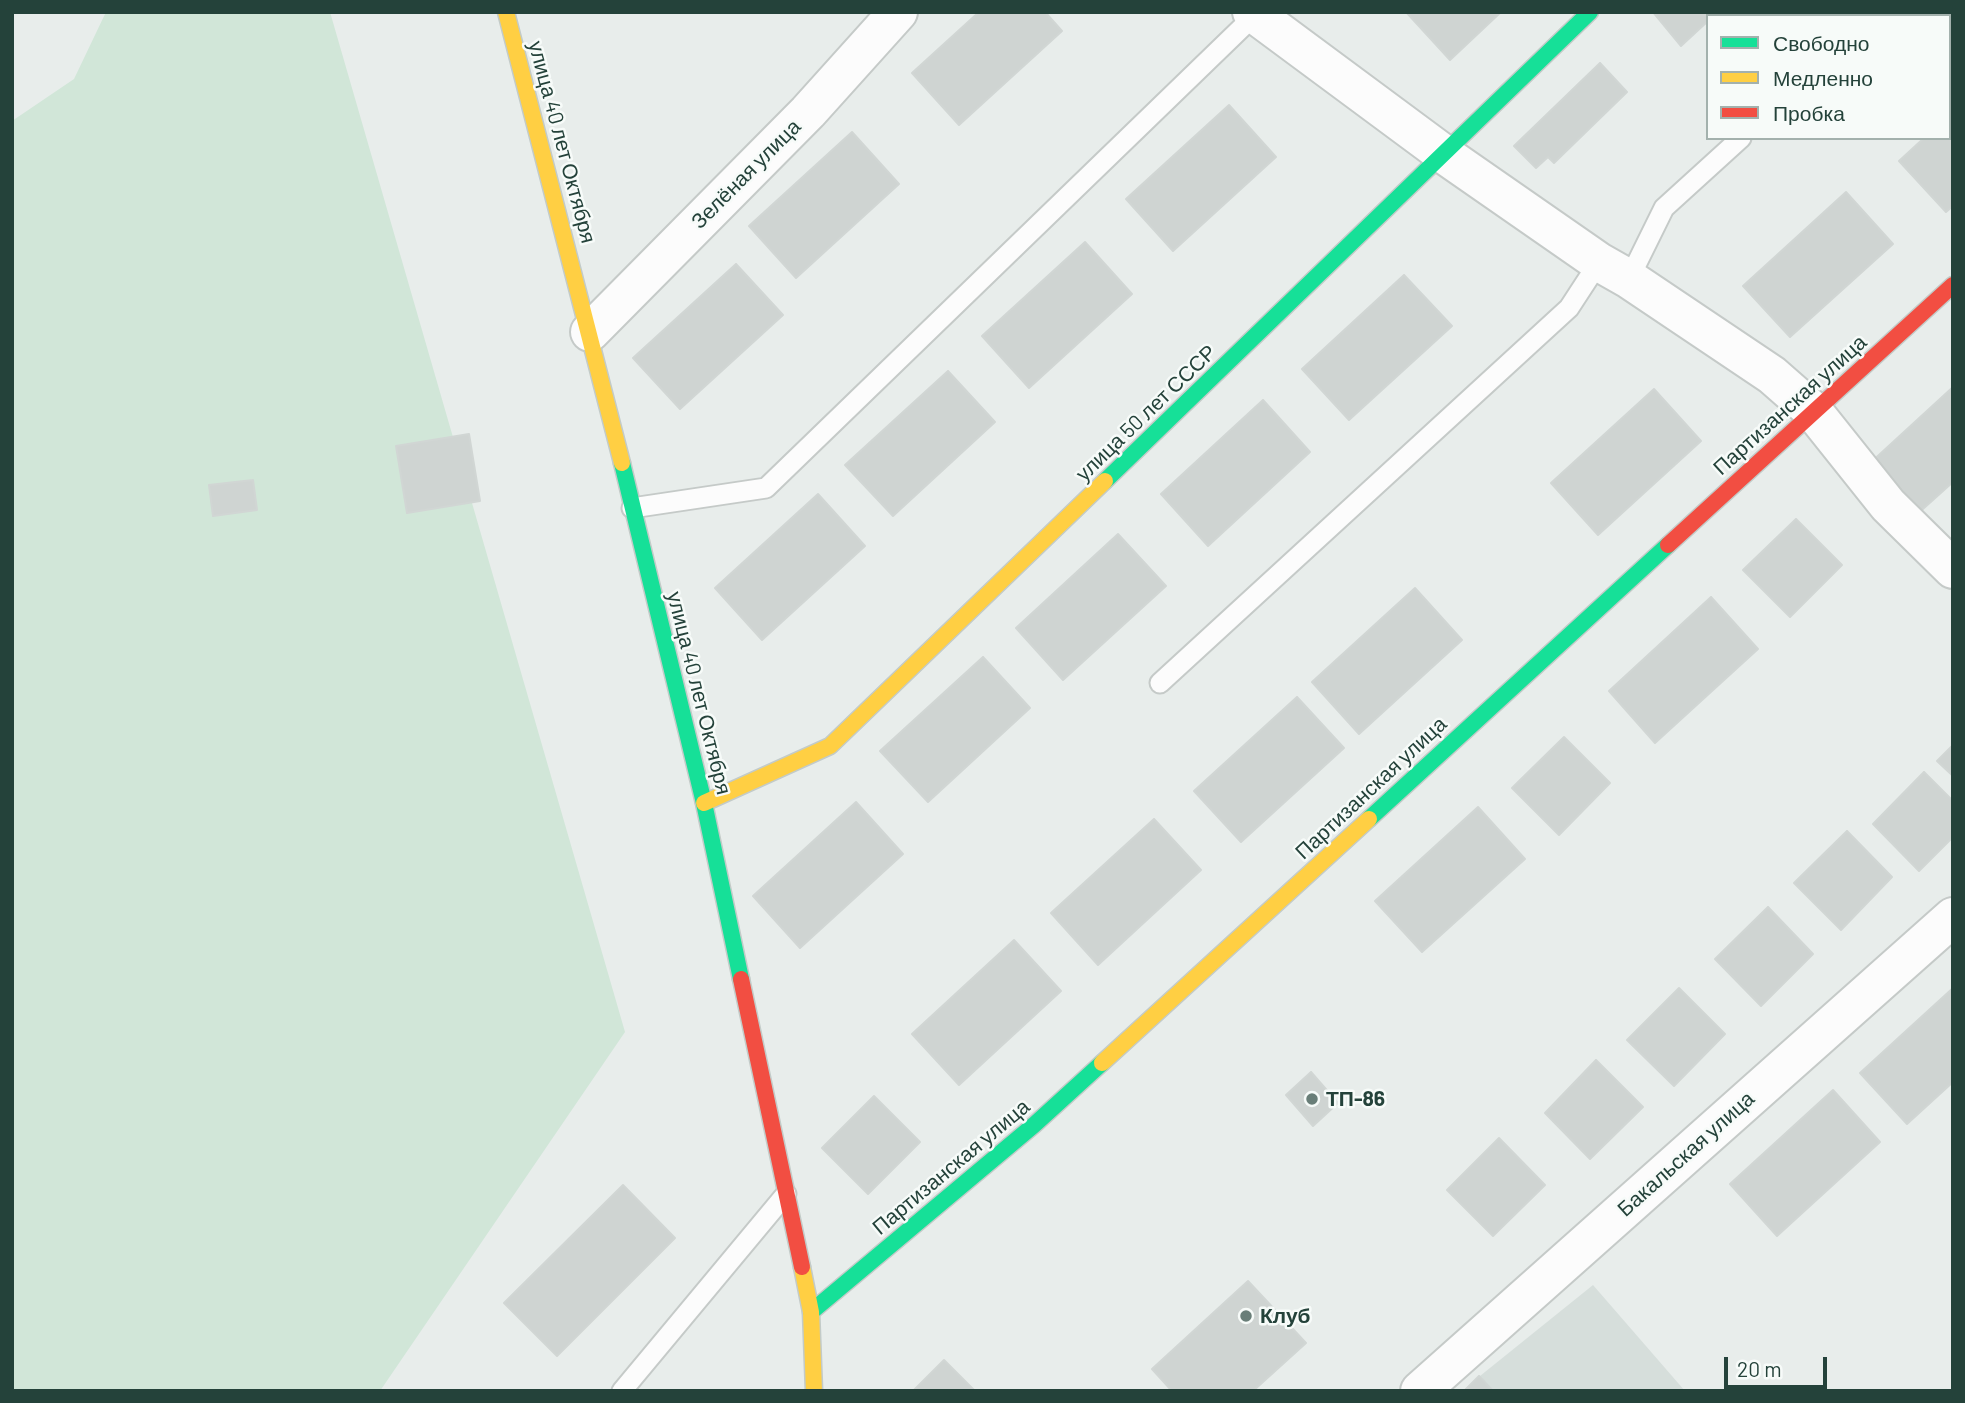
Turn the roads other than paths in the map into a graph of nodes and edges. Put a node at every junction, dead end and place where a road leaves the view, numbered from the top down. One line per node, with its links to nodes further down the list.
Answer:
1 (506, 12): 9 (street, улица 40 лет Октября)
2 (898, 12): 9 (street, Зелёная улица)
3 (1590, 12): 6 (street, улица 50 лет СССР)
4 (1255, 13): 6 (street); 11 (lane)
5 (1739, 140): 7 (lane)
6 (1445, 155): 7 (street); 14 (street, улица 50 лет СССР)
7 (1614, 270): 10 (street); 13 (lane)
8 (1953, 285): 10 (street, Партизанская улица)
9 (590, 332): 11 (street, улица 40 лет Октября)
10 (1813, 411): 12 (street); 17 (street, Партизанская улица)
11 (632, 508): 14 (street, улица 40 лет Октября)
12 (1953, 569)
13 (1160, 683)
14 (704, 803): 16 (street, улица 40 лет Октября)
15 (1953, 917): 20 (street, Бакальская улица)
16 (786, 1194): 17 (street, улица 40 лет Октября); 18 (lane)
17 (811, 1312): 19 (street, улица 40 лет Октября)
18 (622, 1391)
19 (814, 1391)
20 (1420, 1391)

